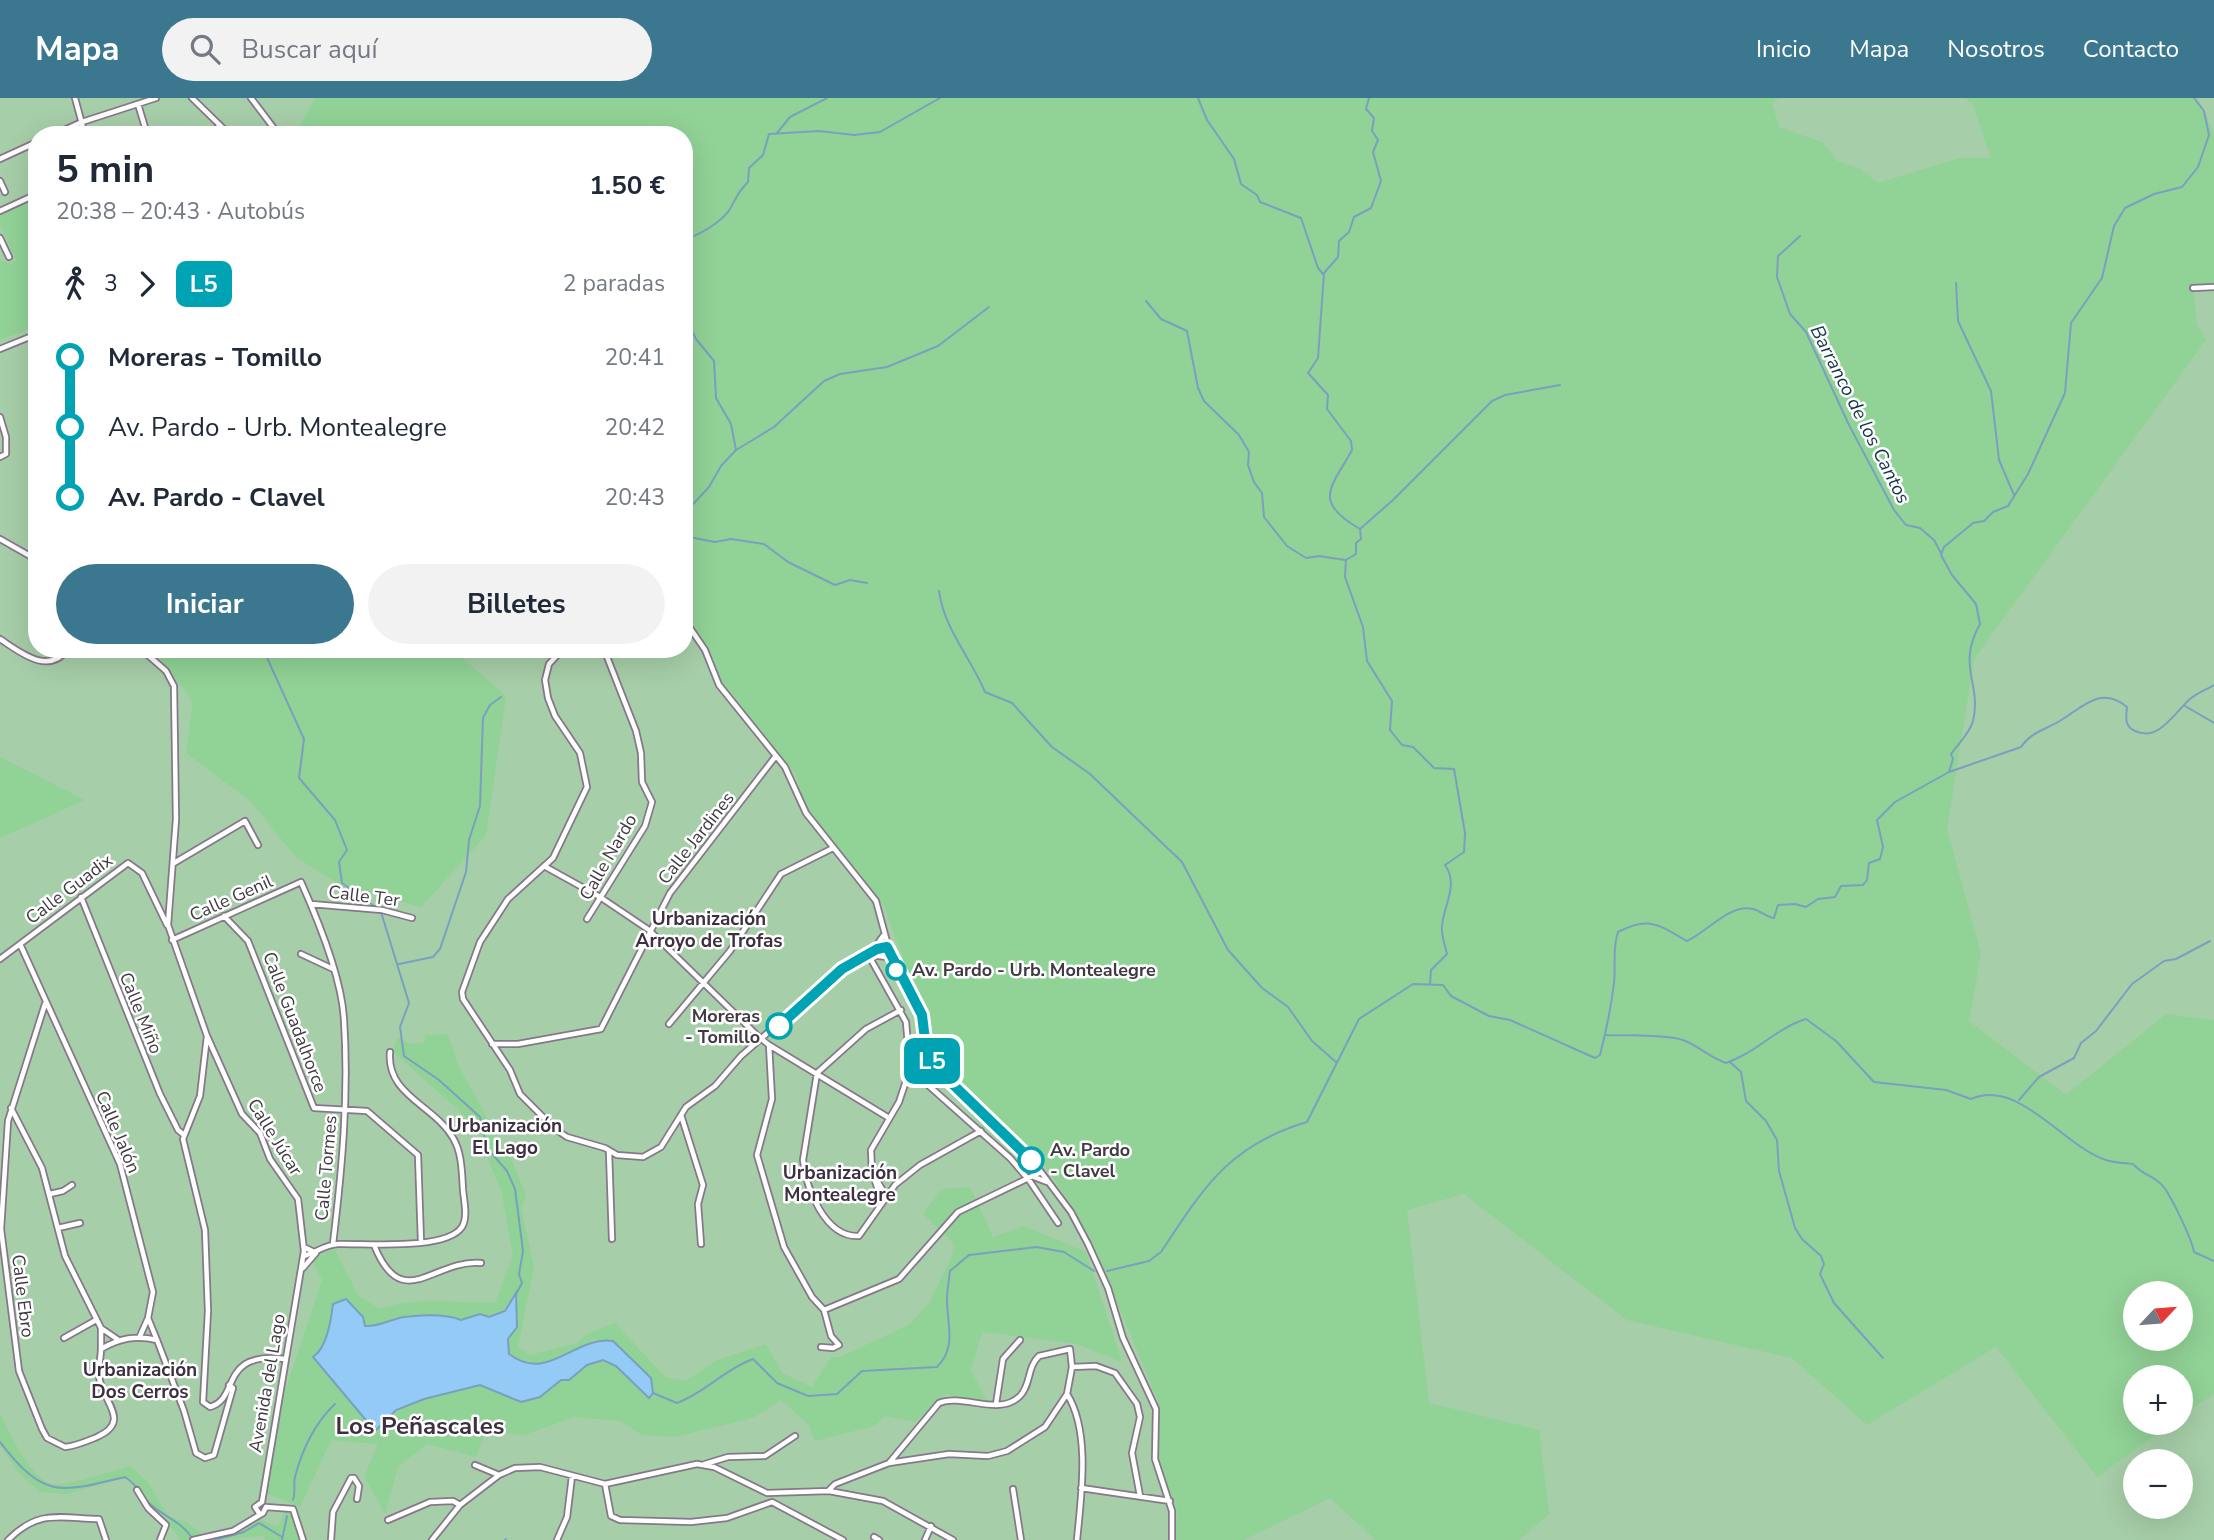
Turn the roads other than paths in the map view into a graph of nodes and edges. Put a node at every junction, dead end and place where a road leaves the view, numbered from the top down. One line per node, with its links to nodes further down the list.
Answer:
1 (75, 98): 6 (street)
2 (156, 98): 5 (street)
3 (191, 98): 7 (street)
4 (251, 98): 11 (street)
5 (138, 104): 6 (street); 10 (street)
6 (82, 122): 8 (street); 9 (street)
7 (220, 125)
8 (73, 126)
9 (83, 126)
10 (145, 126)
11 (272, 126)
12 (28, 146): 13 (street)
13 (0, 159)
14 (0, 181): 15 (street)
15 (5, 192)
16 (28, 198): 17 (street)
17 (0, 211)
18 (0, 238): 19 (street)
19 (9, 257)
20 (2214, 287): 21 (street)
21 (2193, 288)
22 (28, 337): 23 (street)
23 (0, 349)
24 (0, 417): 25 (street)
25 (0, 457)
26 (0, 539): 27 (street)
27 (28, 555)
28 (693, 632): 36 (street)
29 (0, 639): 30 (street)
30 (28, 657)
31 (29, 658): 32 (street)
32 (59, 658)
33 (151, 658): 39 (street)
34 (555, 658): 40 (street)
35 (608, 658): 43 (street, Calle Nardo)
36 (775, 757): 38 (street); 50 (street, Calle Jardines)
37 (258, 845): 39 (street)
38 (833, 848): 45 (street); 59 (street)
39 (173, 864): 49 (street)
40 (544, 866): 43 (street); 65 (street)
41 (301, 882): 44 (street, Calle Tormes); 46 (street, Calle Genil)
42 (81, 897): 49 (street, Calle Guadix); 52 (street, Calle Guadix); 74 (street, Calle Miño)
43 (600, 897): 48 (street, Calle Nardo); 50 (street)
44 (311, 904): 47 (street, Calle Ter); 58 (street, Calle Tormes)
45 (878, 908): 53 (street); 53 (street)
46 (224, 916): 51 (street, Calle Genil); 70 (street, Calle Guadalhorce)
47 (412, 918)
48 (587, 919)
49 (168, 925): 51 (street, Calle Júcar)
50 (649, 930): 59 (street); 65 (street, Calle Jardines)
51 (173, 940): 63 (street, Calle Júcar)
52 (20, 944): 56 (street, Calle Guadix); 60 (street, Calle Jalón)
53 (881, 950): 55 (street); 57 (street); 57 (street)
54 (301, 954): 58 (street)
55 (869, 956): 61 (street); 64 (street)
56 (0, 960)
57 (893, 964): 76 (street)
58 (334, 969): 70 (street, Calle Tormes)
59 (702, 985): 62 (street); 64 (street)
60 (45, 1004): 69 (street, Calle Ebro); 99 (street, Calle Jalón)
61 (901, 1010): 67 (street); 68 (street)
62 (669, 1024)
63 (207, 1036): 74 (street); 93 (street, Calle Júcar)
64 (763, 1041): 68 (street); 71 (street); 98 (street)
65 (492, 1044): 75 (street)
66 (390, 1052): 89 (street)
67 (910, 1069): 72 (street); 73 (street)
68 (817, 1073): 72 (street); 84 (street)
69 (11, 1108): 82 (street); 108 (street, Calle Ebro)
70 (346, 1108): 89 (street, Calle Guadalhorce); 90 (street, Calle Tormes)
71 (680, 1114): 75 (street); 92 (street)
72 (890, 1118): 77 (street)
73 (981, 1131): 79 (street); 83 (street)
74 (184, 1135): 111 (street, Calle Miño)
75 (609, 1152): 88 (street)
76 (1032, 1161): 78 (street); 79 (street)
77 (872, 1172): 83 (street); 84 (street)
78 (1041, 1172): 79 (street); 81 (street)
79 (1031, 1179): 81 (street); 86 (street); 98 (street)
80 (72, 1185): 82 (street)
81 (1053, 1187): 130 (street)
82 (50, 1194): 87 (street)
83 (887, 1196): 84 (street)
84 (882, 1202)
85 (80, 1223): 87 (street)
86 (1058, 1223)
87 (58, 1228): 100 (street)
88 (612, 1239)
89 (421, 1242): 91 (street)
90 (333, 1244): 91 (street); 94 (street)
91 (374, 1244): 96 (street)
92 (701, 1244)
93 (303, 1246): 94 (street); 95 (street, Calle Júcar)
94 (316, 1253): 95 (street); 97 (street)
95 (304, 1256): 97 (street, Avenida del Lago)
96 (481, 1263)
97 (301, 1270): 109 (street, Avenida del Lago)
98 (824, 1310): 107 (street)
99 (148, 1318): 102 (street); 105 (street, Calle Jalón)
100 (96, 1320): 101 (street); 103 (street)
101 (101, 1328): 104 (street); 108 (street, Calle Ebro)
102 (139, 1336): 104 (street); 105 (street)
103 (64, 1338)
104 (117, 1339): 108 (street)
105 (157, 1340): 111 (street)
106 (1020, 1340): 113 (street)
107 (821, 1347)
108 (101, 1349)
109 (285, 1359): 111 (street); 131 (street, Avenida del Lago)
110 (1072, 1367): 112 (street); 113 (street); 127 (street)
111 (230, 1389)
112 (1067, 1394): 116 (street); 123 (street)
113 (996, 1404): 116 (street)
114 (795, 1436): 115 (street)
115 (715, 1460): 118 (street); 119 (street)
116 (889, 1462): 126 (street)
117 (475, 1465): 120 (street)
118 (704, 1465): 119 (street); 122 (street)
119 (714, 1467): 129 (street)
120 (499, 1475): 121 (street); 132 (street)
121 (572, 1476): 122 (street); 144 (street)
122 (605, 1484): 129 (street)
123 (1081, 1488): 127 (street); 149 (street)
124 (1013, 1489): 148 (street)
125 (137, 1490): 140 (street)
126 (828, 1491): 129 (street); 136 (street)
127 (1140, 1496): 130 (street)
128 (357, 1499): 142 (street)
129 (772, 1500): 145 (street)
130 (1170, 1501): 150 (street)
131 (262, 1502): 133 (street); 134 (street, Avenida del Lago)
132 (460, 1506): 135 (street); 143 (street)
133 (267, 1507): 134 (street); 141 (street)
134 (259, 1513): 137 (street)
135 (388, 1520)
136 (931, 1526): 146 (street); 147 (street)
137 (195, 1539)
138 (8, 1540): 139 (street)
139 (106, 1540)
140 (160, 1540)
141 (303, 1540)
142 (331, 1540)
143 (432, 1540)
144 (557, 1540)
145 (843, 1540)
146 (925, 1540)
147 (953, 1540)
148 (1021, 1540)
149 (1077, 1540)
150 (1172, 1540)

